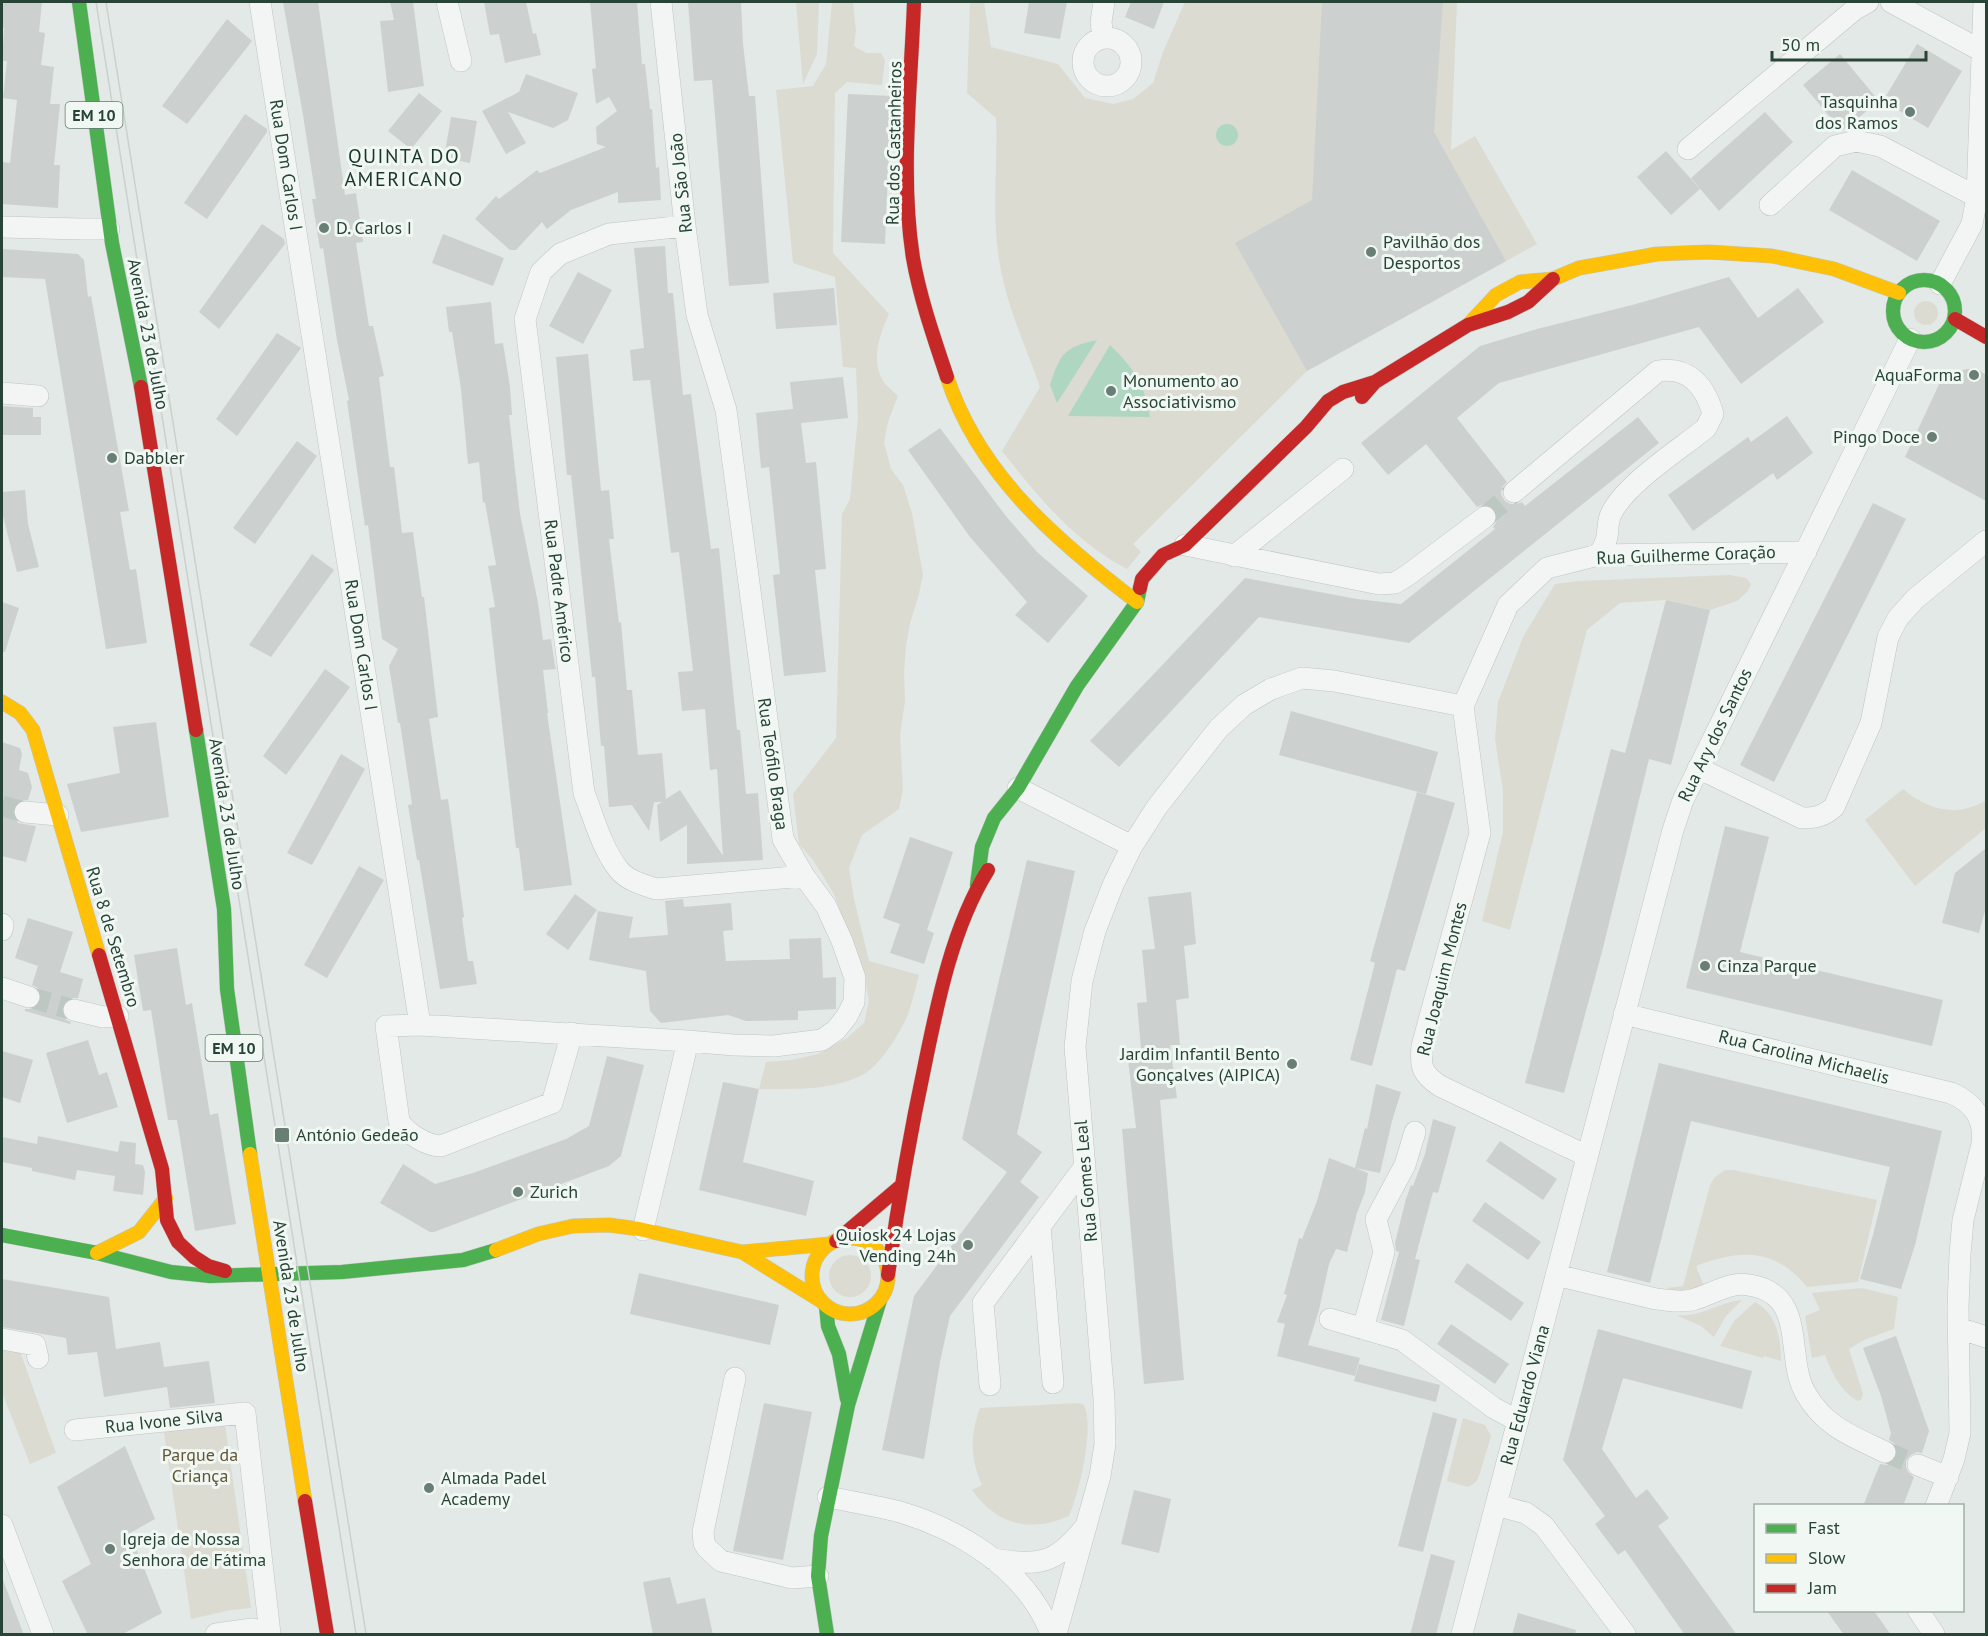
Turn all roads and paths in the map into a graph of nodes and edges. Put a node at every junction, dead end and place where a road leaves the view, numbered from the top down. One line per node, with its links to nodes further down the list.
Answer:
1 (79, 2): 18 (street, Avenida 23 de Julho / EM 10)
2 (260, 2): 62 (street, Rua Dom Carlos I)
3 (447, 2): 12 (street)
4 (661, 2): 17 (street, Rua São João)
5 (914, 2): 43 (street, Rua dos Castanheiros)
6 (1104, 2): 10 (street)
7 (1868, 2): 13 (street)
8 (1890, 2): 11 (street)
9 (1984, 2): 11 (street)
10 (1103, 38)
11 (1982, 51): 14 (street)
12 (461, 61)
13 (1688, 149)
14 (1977, 197): 15 (street); 20 (street)
15 (1770, 205)
16 (2, 226): 18 (street)
17 (685, 226): 26 (street, Rua São João); 53 (street, Rua Padre Américo)
18 (109, 228): 78 (street, Avenida 23 de Julho / EM 10)
19 (1553, 279): 21 (street); 23 (street); 23 (street)
20 (1940, 284): 21 (street); 22 (street)
21 (1899, 293): 25 (street)
22 (1955, 319): 24 (street); 25 (street)
23 (1468, 325): 27 (street)
24 (1986, 337)
25 (1910, 339): 38 (street, Rua Ary dos Santos)
26 (711, 363): 53 (street, Rua Teófilo Braga)
27 (1375, 382): 30 (street); 32 (street)
28 (2, 393): 29 (street)
29 (38, 396)
30 (1353, 408)
31 (1324, 423): 32 (street)
32 (1306, 427): 37 (street)
33 (1343, 468): 40 (street)
34 (1514, 492): 39 (street)
35 (1485, 517): 40 (street)
36 (1986, 541): 46 (street)
37 (1185, 545): 40 (street); 41 (street); 43 (street)
38 (1806, 552): 39 (street, Rua Guilherme Coração); 46 (street, Rua Ary dos Santos)
39 (1598, 555): 45 (street, Rua Guilherme Coração)
40 (1234, 556)
41 (1178, 568)
42 (1157, 591): 43 (street)
43 (1137, 602): 47 (street)
44 (2, 702): 49 (street, Rua 8 de Setembro)
45 (1463, 706): 51 (street); 66 (street, Rua Joaquim Montes)
46 (1698, 768): 60 (street, Rua Ary dos Santos)
47 (1018, 788): 50 (street); 51 (street); 54 (street)
48 (25, 812): 49 (street)
49 (58, 816): 61 (street, Rua 8 de Setembro)
50 (1013, 816)
51 (1132, 846): 67 (street, Rua Gomes Leal)
52 (993, 861): 54 (street)
53 (804, 876): 64 (street, Rua Teófilo Braga)
54 (978, 885): 68 (street)
55 (2, 924): 56 (street)
56 (2, 930)
57 (2, 988): 58 (street)
58 (29, 997)
59 (74, 1010): 61 (street)
60 (1624, 1014): 66 (street, Rua Ary dos Santos); 69 (street, Rua Carolina Michaelis)
61 (118, 1016): 70 (street, Rua 8 de Setembro)
62 (420, 1024): 63 (street); 63 (street)
63 (572, 1033): 64 (street)
64 (688, 1041): 72 (street)
65 (1414, 1132): 84 (street)
66 (1587, 1156): 80 (street, Rua Eduardo Viana)
67 (1085, 1166): 71 (street); 101 (street, Rua Gomes Leal)
68 (902, 1185): 74 (street); 79 (street)
69 (1979, 1186): 85 (street)
70 (166, 1198): 76 (street); 77 (street, Rua 8 de Setembro)
71 (1040, 1226): 90 (street); 91 (street)
72 (643, 1230): 75 (street); 78 (street)
73 (2, 1235): 76 (street)
74 (833, 1242): 75 (street); 79 (street); 82 (street)
75 (742, 1252): 82 (street)
76 (97, 1253): 77 (street)
77 (242, 1275): 78 (street)
78 (268, 1275): 109 (street, Avenida 23 de Julho / EM 10)
79 (888, 1275): 81 (street)
80 (1556, 1275): 93 (street, Rua Eduardo Viana); 95 (street)
81 (880, 1300): 82 (street); 92 (street)
82 (824, 1304): 92 (street)
83 (1330, 1319): 84 (street)
84 (1364, 1329): 93 (street)
85 (1959, 1329): 86 (street); 97 (street)
86 (1986, 1337)
87 (2, 1339): 88 (street)
88 (38, 1358)
89 (735, 1378): 104 (street)
90 (1053, 1383)
91 (990, 1385)
92 (848, 1405): 98 (street)
93 (1518, 1421): 100 (street, Rua Eduardo Viana)
94 (75, 1430): 106 (street, Rua Ivone Silva)
95 (1885, 1452)
96 (1918, 1465): 97 (street)
97 (1948, 1477): 99 (street)
98 (828, 1497): 103 (street); 104 (street)
99 (1937, 1504)
100 (1496, 1505): 112 (street, Rua Eduardo Viana); 113 (street)
101 (1088, 1524): 103 (street, Rua Gomes Leal); 111 (street, Rua Gomes Leal)
102 (2, 1525): 107 (street)
103 (993, 1559): 111 (street)
104 (818, 1576): 110 (street)
105 (1919, 1612): 114 (street)
106 (269, 1634): 108 (street)
107 (43, 1635)
108 (216, 1635)
109 (327, 1635)
110 (827, 1635)
111 (1054, 1635)
112 (1462, 1635)
113 (1625, 1635)
114 (1934, 1635)

